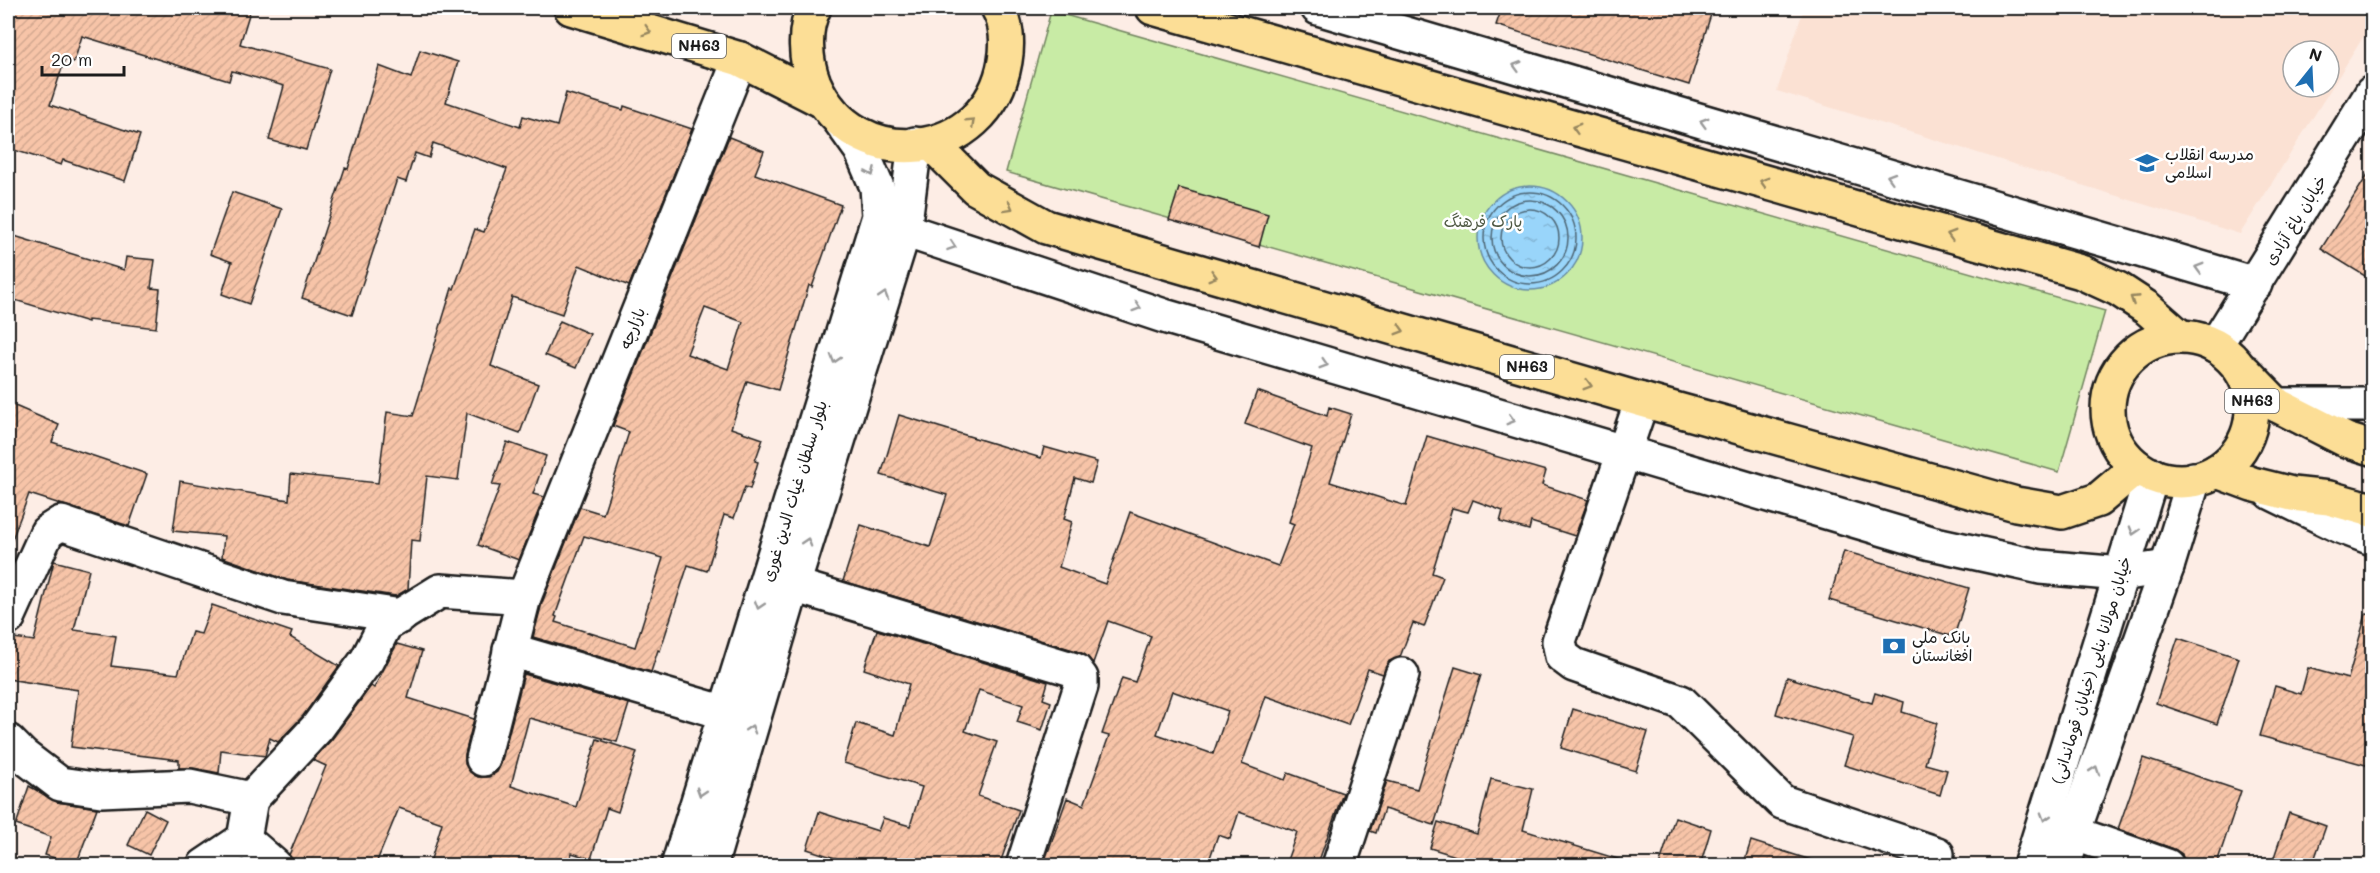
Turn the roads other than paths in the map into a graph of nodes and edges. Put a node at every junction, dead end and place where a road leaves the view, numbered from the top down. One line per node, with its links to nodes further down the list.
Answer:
1 (571, 8): 6 (highway, NH63, one-way to 6)
2 (814, 8): 8 (highway)
3 (998, 8): 9 (highway, one-way to 3)
4 (1153, 8): 12 (highway, NH63, one-way to 4)
5 (1318, 8): 11 (street, one-way to 5)
6 (740, 59): 8 (highway, NH63); 28 (street, بازارچه)
7 (2373, 93): 11 (street, خیابان باغ آزادی)
8 (831, 111): 9 (highway); 10 (street, بلوار سلطان غیاث الدین غوری, one-way to 10)
9 (924, 144): 10 (street); 15 (highway, NH63, one-way to 15)
10 (892, 223): 19 (street, one-way to 19); 27 (street, one-way to 10); 33 (street, بلوار سلطان غیاث الدین غوری, one-way to 33)
11 (2255, 284): 13 (street, خیابان باغ آزادی)
12 (2179, 336): 13 (highway, NH63); 20 (highway, NH63)
13 (2215, 346): 14 (highway, NH63)
14 (2240, 368): 16 (highway, NH63); 21 (highway, NH63)
15 (1642, 400): 19 (street); 20 (highway, NH63)
16 (2277, 405): 17 (street); 18 (highway, NH63)
17 (2373, 405)
18 (2373, 448)
19 (1624, 453): 26 (street); 39 (street)
20 (2144, 471): 21 (highway); 26 (street, خیابان مولانا بنایی (خیابان قوماندانی), one-way to 26)
21 (2206, 475): 22 (highway); 25 (street, خیابان مولانا بنایی (خیابان قوماندانی))
22 (2252, 484): 23 (highway); 24 (street)
23 (2373, 510)
24 (2373, 538)
25 (2167, 567): 26 (street); 37 (street, خیابان مولانا بنایی (خیابان قوماندانی), one-way to 25)
26 (2121, 574): 46 (street, خیابان مولانا بنایی (خیابان قوماندانی), one-way to 46)
27 (794, 585): 43 (street, one-way to 27); 44 (street)
28 (524, 597): 29 (street); 31 (street, بازارچه)
29 (401, 616): 30 (street); 36 (street)
30 (8, 618)
31 (510, 650): 33 (street); 35 (street, بازارچه)
32 (1402, 675): 45 (street)
33 (726, 713): 42 (street, بلوار سلطان غیاث الدین غوری, one-way to 42)
34 (8, 741): 36 (street)
35 (483, 759)
36 (251, 799): 38 (street)
37 (2073, 833): 47 (street, خیابان مولانا بنایی (خیابان قوماندانی)); 48 (street)
38 (244, 840): 40 (street); 41 (street)
39 (1937, 854)
40 (204, 866)
41 (275, 866)
42 (678, 866)
43 (710, 866)
44 (1023, 866)
45 (1340, 866)
46 (2030, 866)
47 (2064, 866)
48 (2167, 866)

